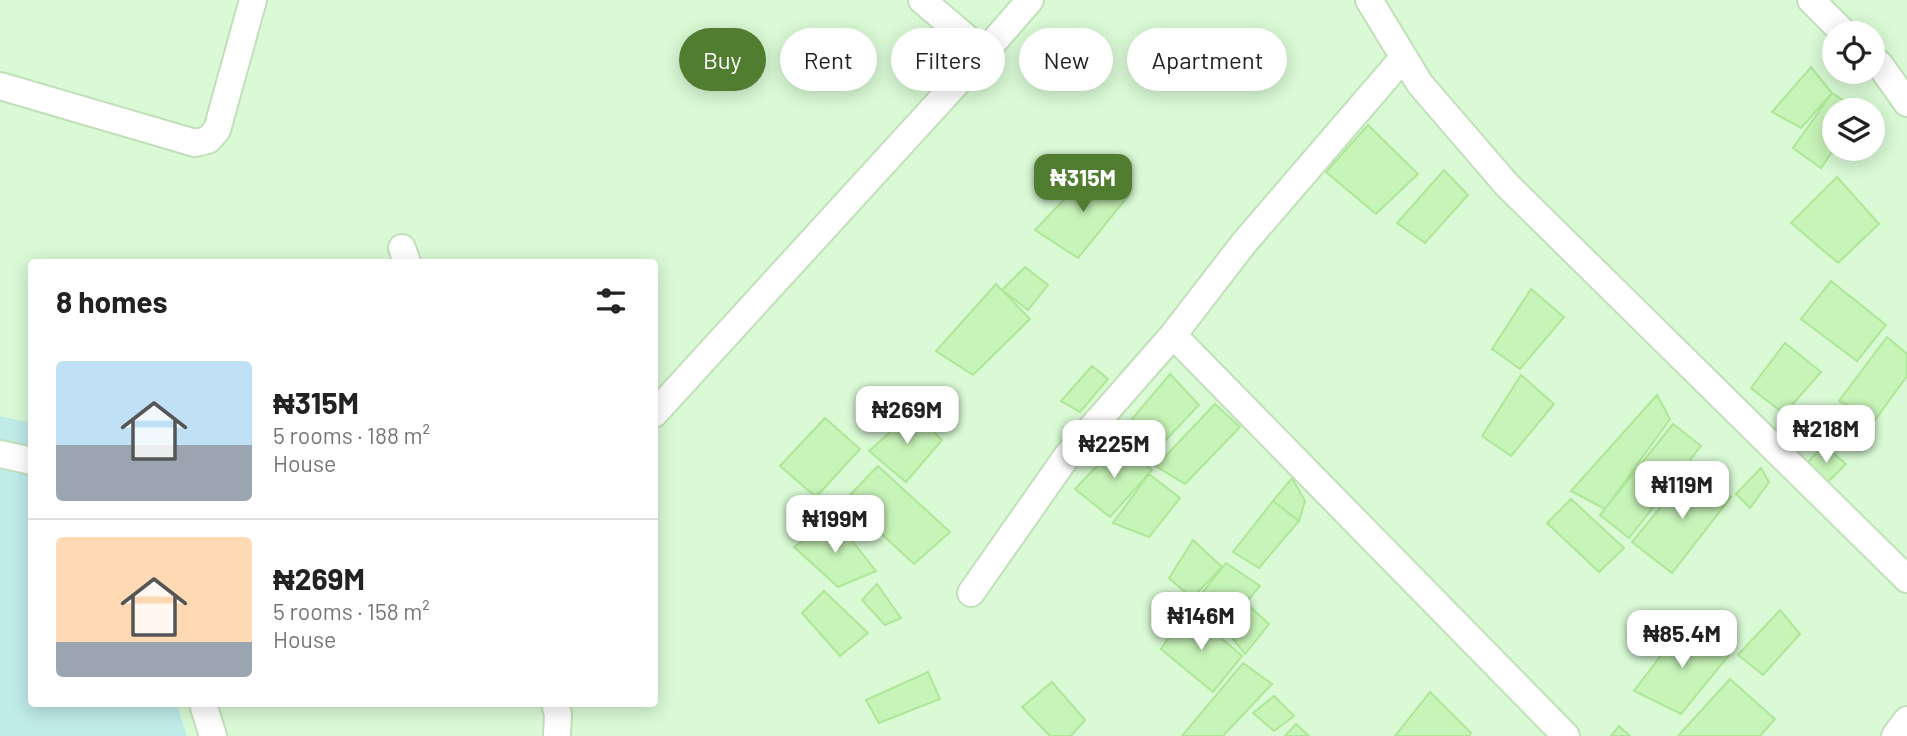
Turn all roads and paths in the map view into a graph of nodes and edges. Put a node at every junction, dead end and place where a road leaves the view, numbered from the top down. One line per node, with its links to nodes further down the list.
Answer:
1 (253, 0): 13 (street)
2 (922, 0): 9 (street)
3 (1030, 0): 10 (street)
4 (1369, 0): 11 (street)
5 (1811, 0): 7 (street)
6 (1837, 0): 8 (street)
7 (1831, 21)
8 (1841, 21)
9 (955, 28)
10 (1005, 29)
11 (1403, 58): 16 (street); 20 (street)
12 (1885, 75): 15 (street)
13 (0, 86)
14 (949, 91): 17 (street)
15 (1907, 103)
16 (1173, 335): 21 (street); 27 (street)
17 (658, 410)
18 (0, 454): 19 (street)
19 (28, 460)
20 (1907, 579)
21 (971, 593)
22 (204, 707): 25 (street)
23 (556, 707): 26 (street)
24 (1907, 720): 28 (street)
25 (213, 736)
26 (557, 736)
27 (1566, 736)
28 (1895, 736)

